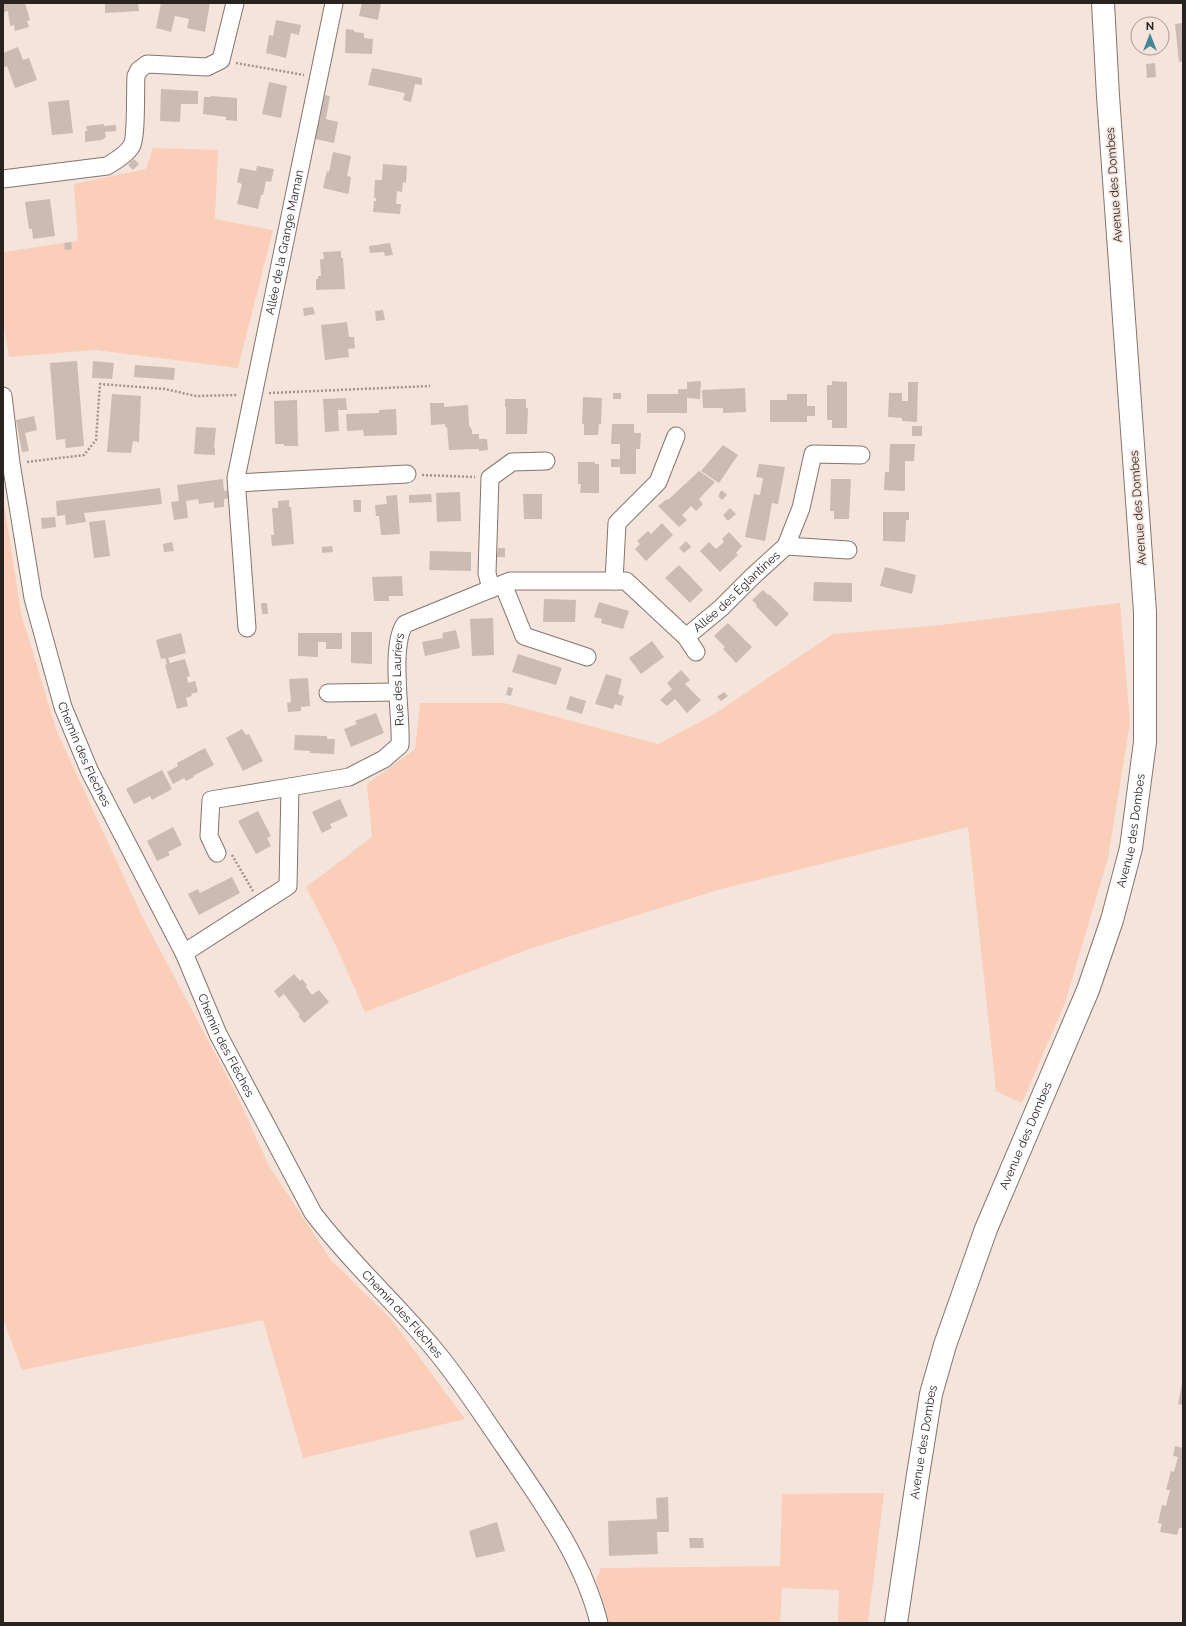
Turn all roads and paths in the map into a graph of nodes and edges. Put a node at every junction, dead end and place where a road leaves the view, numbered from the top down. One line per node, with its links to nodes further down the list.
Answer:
1 (235, 3): 4 (street)
2 (334, 3): 5 (street, Allée de la Grange Maman)
3 (1103, 3): 32 (main road, Avenue des Dombes)
4 (221, 60): 5 (path); 6 (street)
5 (318, 78): 8 (street, Allée de la Grange Maman)
6 (3, 179)
7 (430, 386): 8 (path)
8 (253, 394): 13 (path); 16 (street, Allée de la Grange Maman)
9 (3, 396): 13 (street, Chemin des Flèches)
10 (676, 436): 19 (street)
11 (861, 455): 17 (street, Allée des Églantines)
12 (546, 461): 15 (street)
13 (11, 463): 30 (street, Chemin des Flèches)
14 (407, 474): 15 (path); 16 (street)
15 (490, 478): 20 (street)
16 (236, 483): 21 (street, Allée de la Grange Maman)
17 (786, 546): 18 (street); 22 (street, Allée des Églantines)
18 (848, 550)
19 (614, 582): 20 (street, Rue des Lauriers); 22 (street, Rue des Lauriers)
20 (497, 587): 24 (street); 25 (street, Rue des Lauriers)
21 (247, 628)
22 (686, 637): 23 (street, Rue des Lauriers)
23 (696, 652)
24 (587, 657)
25 (397, 692): 26 (street); 27 (street, Rue des Lauriers)
26 (328, 693)
27 (290, 787): 28 (street); 29 (street)
28 (217, 853): 29 (path)
29 (260, 903): 30 (street)
30 (184, 953): 31 (street, Chemin des Flèches)
31 (599, 1623)
32 (896, 1623)

